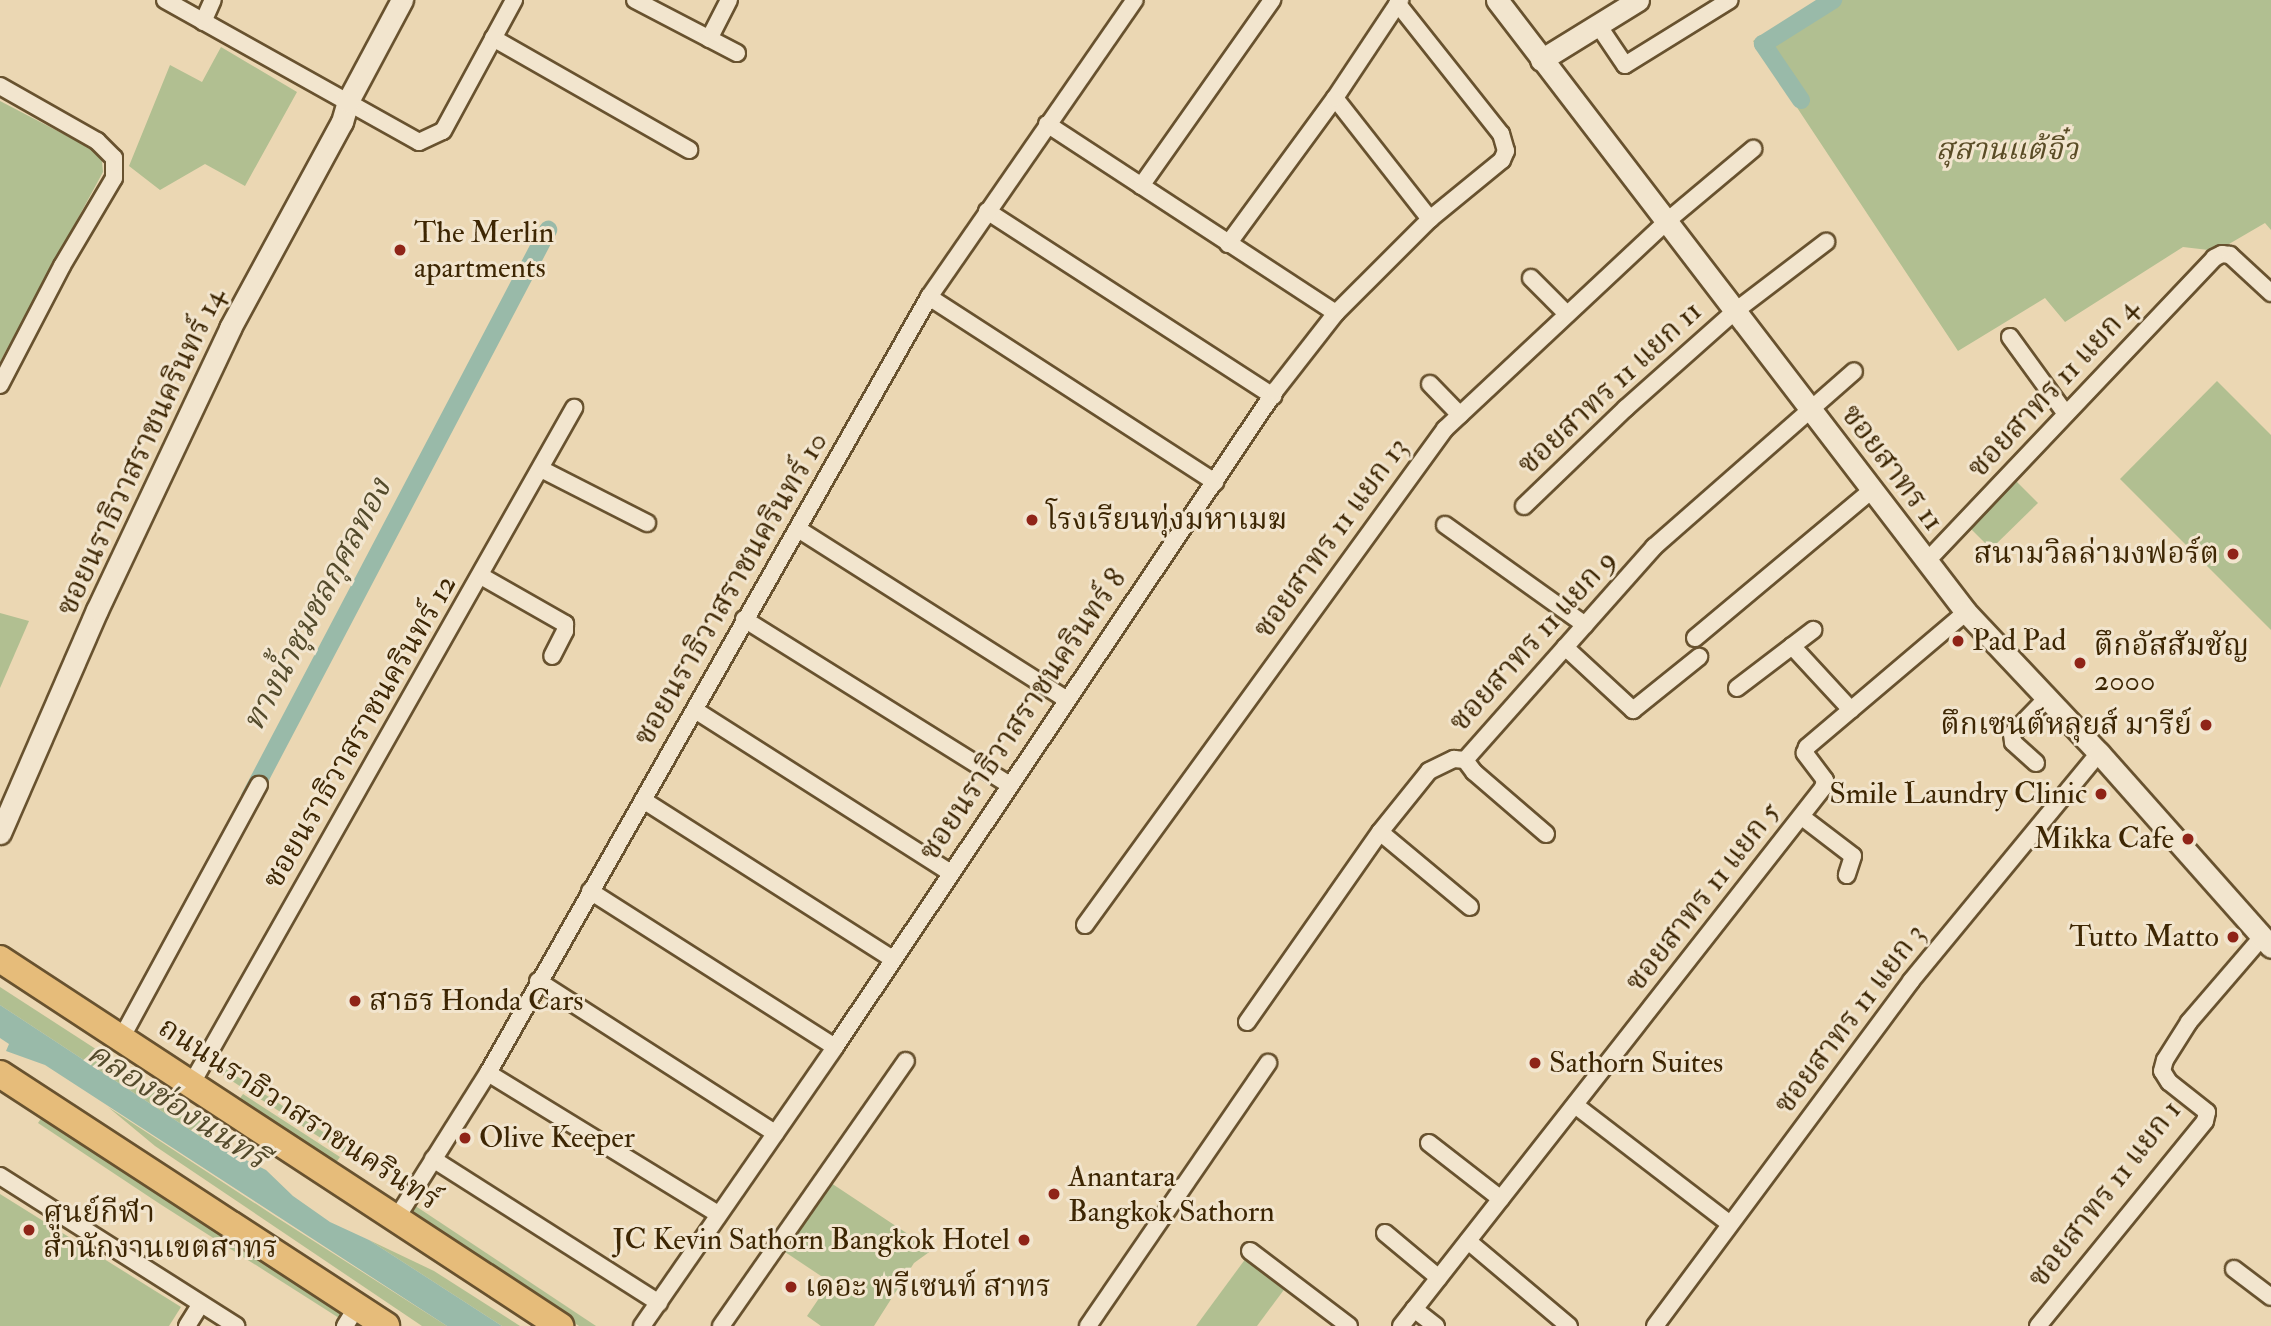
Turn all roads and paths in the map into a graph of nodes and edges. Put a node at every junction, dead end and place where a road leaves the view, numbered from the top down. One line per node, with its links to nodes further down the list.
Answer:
1 (165, 0): 13 (street)
2 (214, 0): 13 (street)
3 (402, 0): 21 (street, ซอยนราธิวาสราชนครินทร์ 14)
4 (514, 0): 15 (street)
5 (635, 0): 16 (street)
6 (729, 0): 16 (street)
7 (1135, 0): 22 (street, ซอยนราธิวาสราชนครินทร์ 10)
8 (1272, 0): 25 (street)
9 (1497, 0): 18 (street, ซอยสาทร 11)
10 (1638, 0): 14 (street)
11 (1730, 0): 14 (street)
12 (1399, 2): 20 (street); 27 (street, ซอยนราธิวาสราชนครินทร์ 8)
13 (203, 22): 21 (street)
14 (1598, 25): 18 (street)
15 (493, 38): 21 (street); 24 (street)
16 (709, 38): 17 (street)
17 (737, 53)
18 (1541, 60): 28 (street, ซอยสาทร 11)
19 (0, 86): 40 (street)
20 (1335, 97): 27 (street); 30 (street)
21 (348, 102): 77 (street, ซอยนราธิวาสราชนครินทร์ 14)
22 (1047, 124): 25 (street); 26 (street, ซอยนราธิวาสราชนครินทร์ 10)
23 (1753, 149): 28 (street, ซอยสาทร 11 แยก 13)
24 (690, 150)
25 (1141, 186): 30 (street)
26 (987, 211): 33 (street, ซอยนราธิวาสราชนครินทร์ 10); 41 (street)
27 (1430, 219): 35 (street, ซอยนราธิวาสราชนครินทร์ 8)
28 (1666, 222): 34 (street, ซอยสาทร 11); 36 (street, ซอยสาทร 11 แยก 13)
29 (1826, 242): 34 (street, ซอยสาทร 11 แยก 11)
30 (1228, 244): 35 (street)
31 (1531, 278): 36 (street)
32 (2271, 293): 44 (street, ซอยสาทร 11 แยก 4)
33 (929, 298): 47 (street); 52 (street, ซอยนราธิวาสราชนครินทร์ 10)
34 (1734, 312): 43 (street, ซอยสาทร 11); 49 (street, ซอยสาทร 11 แยก 11)
35 (1336, 313): 41 (street, ซอยนราธิวาสราชนครินทร์ 8)
36 (1566, 313): 45 (street, ซอยสาทร 11 แยก 13)
37 (2010, 337): 44 (street)
38 (1854, 371): 43 (street, ซอยสาทร 11 แยก 9)
39 (1430, 384): 45 (street)
40 (0, 385)
41 (1273, 396): 47 (street, ซอยนราธิวาสราชนครินทร์ 8)
42 (574, 408): 46 (street, ซอยนราธิวาสราชนครินทร์ 12)
43 (1810, 410): 48 (street, ซอยสาทร 11); 57 (street, ซอยสาทร 11 แยก 9)
44 (2066, 414): 53 (street, ซอยสาทร 11 แยก 4)
45 (1460, 415): 83 (street, ซอยสาทร 11 แยก 13)
46 (541, 469): 50 (street); 54 (street, ซอยนราธิวาสราชนครินทร์ 12)
47 (1215, 482): 66 (street, ซอยนราธิวาสราชนครินทร์ 8)
48 (1871, 491): 53 (street, ซอยสาทร 11); 59 (street)
49 (1524, 506)
50 (647, 523)
51 (1445, 525): 57 (street)
52 (798, 529): 56 (street, ซอยนราธิวาสราชนครินทร์ 10); 66 (street)
53 (1926, 562): 55 (street, ซอยสาทร 11)
54 (481, 576): 62 (street); 95 (street, ซอยนราธิวาสราชนครินทร์ 12)
55 (1966, 612): 65 (street, ซอยสาทร 11); 68 (street, ซอยสาทร 11 แยก 5)
56 (744, 619): 67 (street, ซอยนราธิวาสราชนครินทร์ 10); 73 (street)
57 (1585, 625): 61 (street, ซอยสาทร 11 แยก 9)
58 (1812, 630): 60 (street)
59 (1695, 638)
60 (1792, 646): 64 (street); 68 (street)
61 (1565, 647): 63 (street); 70 (street, ซอยสาทร 11 แยก 9)
62 (552, 656)
63 (1699, 657)
64 (1737, 688)
65 (2047, 698): 69 (street, ซอยสาทร 11); 71 (street)
66 (1067, 701): 73 (street, ซอยนราธิวาสราชนครินทร์ 8)
67 (695, 710): 74 (street, ซอยนราธิวาสราชนครินทร์ 10); 79 (street)
68 (1851, 710): 75 (street, ซอยสาทร 11 แยก 5)
69 (2099, 754): 84 (street, ซอยสาทร 11); 104 (street, ซอยสาทร 11 แยก 3)
70 (1465, 760): 76 (street, ซอยสาทร 11 แยก 9); 78 (street)
71 (2036, 763)
72 (259, 785): 89 (street)
73 (1010, 785): 79 (street, ซอยนราธิวาสราชนครินทร์ 8)
74 (643, 800): 81 (street, ซอยนราธิวาสราชนครินทร์ 10); 86 (street)
75 (1802, 817): 80 (street); 96 (street, ซอยสาทร 11 แยก 5)
76 (1380, 832): 82 (street); 88 (street, ซอยสาทร 11 แยก 9)
77 (0, 834)
78 (1546, 834)
79 (951, 873): 86 (street, ซอยนราธิวาสราชนครินทร์ 8)
80 (1847, 875)
81 (590, 891): 87 (street, ซอยนราธิวาสราชนครินทร์ 10); 90 (street)
82 (1470, 907)
83 (1085, 925)
84 (2266, 942): 127 (street, ซอยสาทร 11 แยก 1)
85 (0, 959): 89 (main road, ถนนนราธิวาสราชนครินทร์)
86 (892, 959): 90 (street, ซอยนราธิวาสราชนครินทร์ 8)
87 (538, 981): 93 (street, ซอยนราธิวาสราชนครินทร์ 10); 97 (street)
88 (1247, 1022)
89 (122, 1037): 95 (main road, ถนนนราธิวาสราชนครินทร์)
90 (835, 1046): 97 (street, ซอยนราธิวาสราชนครินทร์ 8)
91 (906, 1061): 120 (street)
92 (1268, 1063): 121 (street)
93 (488, 1073): 99 (street, ซอยนราธิวาสราชนครินทร์ 10); 102 (street)
94 (0, 1074): 114 (main road)
95 (192, 1083): 103 (main road, ถนนนราธิวาสราชนครินทร์)
96 (1575, 1105): 101 (street, ซอยสาทร 11 แยก 5); 104 (street)
97 (775, 1133): 102 (street, ซอยนราธิวาสราชนครินทร์ 8)
98 (1429, 1143): 101 (street)
99 (433, 1158): 103 (street, ซอยนราธิวาสราชนครินทร์ 10); 111 (street)
100 (0, 1176): 112 (street)
101 (1501, 1199): 106 (street, ซอยสาทร 11 แยก 5)
102 (718, 1214): 111 (street, ซอยนราธิวาสราชนครินทร์ 8)
103 (396, 1219): 118 (main road, ถนนนราธิวาสราชนครินทร์)
104 (1730, 1224): 126 (street, ซอยสาทร 11 แยก 3)
105 (1385, 1233): 109 (street)
106 (1468, 1241): 109 (street, ซอยสาทร 11 แยก 5); 125 (street)
107 (1250, 1251): 122 (street)
108 (2234, 1269): 110 (street)
109 (1439, 1278): 113 (street, ซอยสาทร 11 แยก 5)
110 (2271, 1297)
111 (659, 1303): 119 (street, ซอยนราธิวาสราชนครินทร์ 8)
112 (201, 1304): 115 (street); 116 (street)
113 (1414, 1309): 123 (street, ซอยสาทร 11 แยก 5); 124 (street)
114 (351, 1317): 117 (main road)
115 (187, 1326)
116 (236, 1326)
117 (386, 1326)
118 (560, 1326)
119 (642, 1326)
120 (721, 1326)
121 (1088, 1326)
122 (1349, 1326)
123 (1401, 1326)
124 (1436, 1326)
125 (1569, 1326)
126 (1655, 1326)
127 (2038, 1326)

